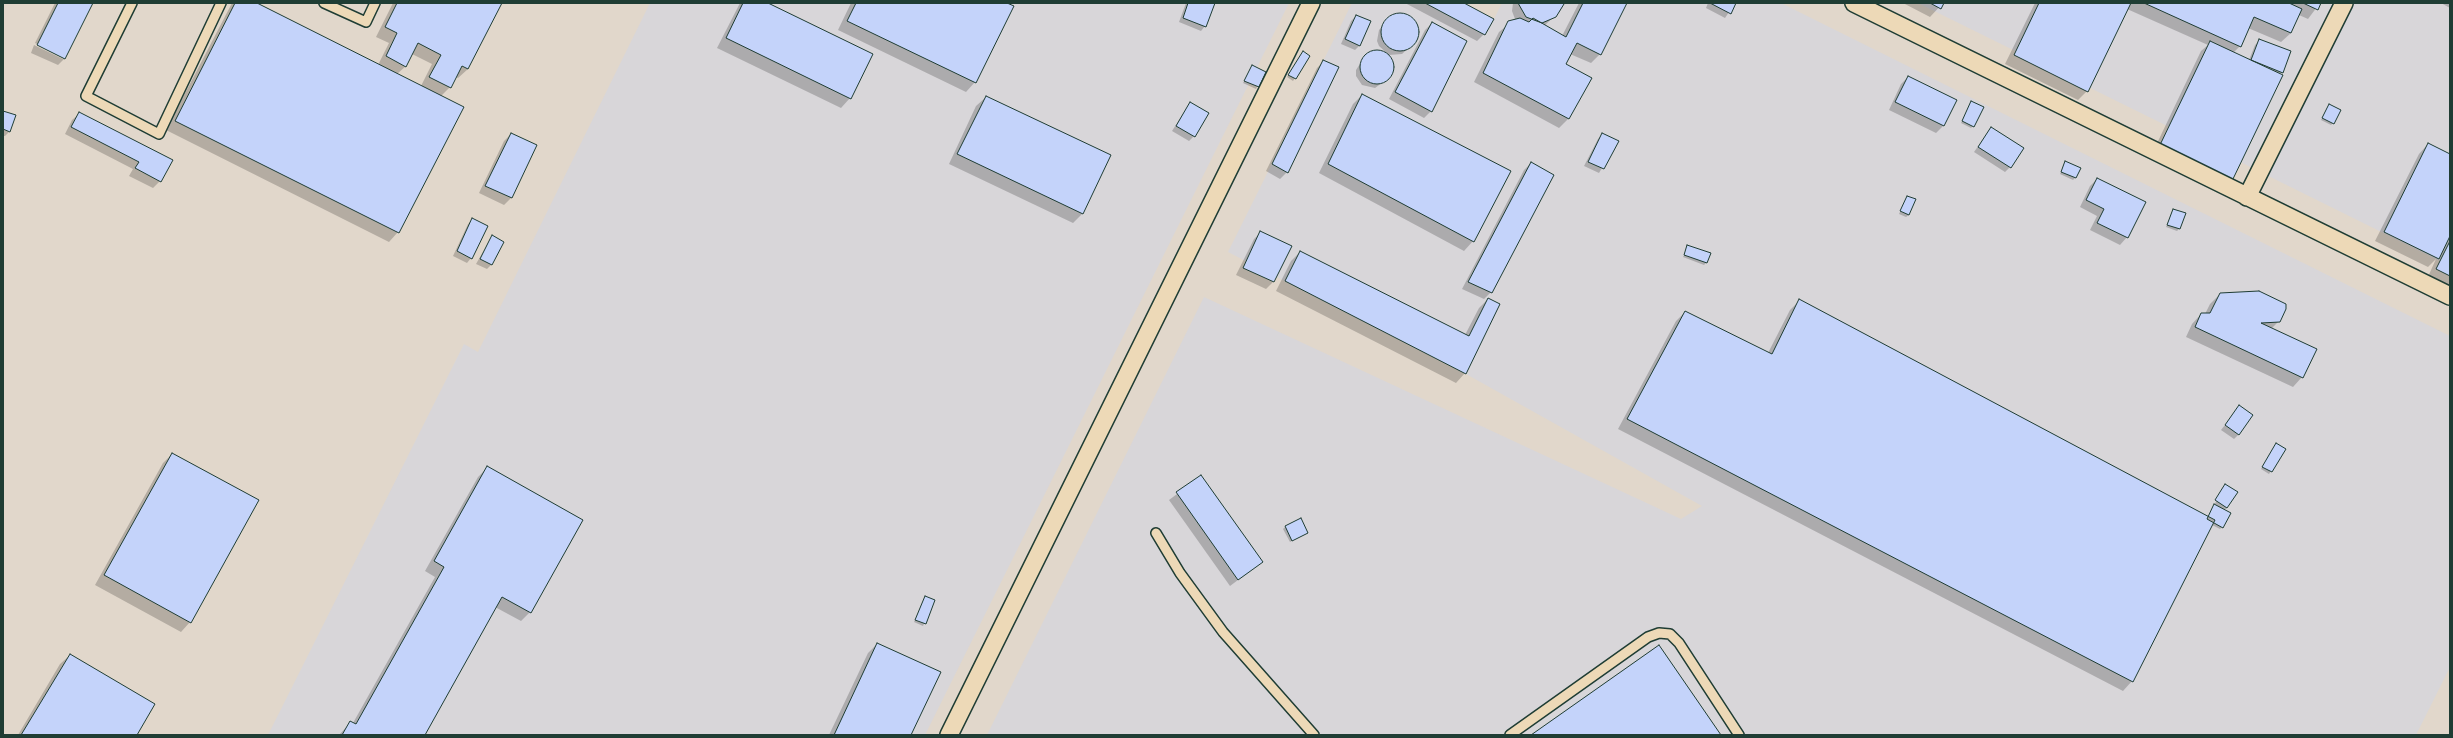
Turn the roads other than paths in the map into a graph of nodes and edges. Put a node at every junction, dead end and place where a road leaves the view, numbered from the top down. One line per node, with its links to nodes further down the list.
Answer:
1 (132, 3): 2 (lane)
2 (221, 3)
3 (324, 3): 4 (lane)
4 (375, 3)
5 (1312, 3): 11 (street)
6 (1854, 3): 8 (street)
7 (2344, 3): 8 (street)
8 (2248, 197): 9 (street)
9 (2450, 296)
10 (1156, 533): 12 (lane)
11 (949, 735)
12 (1314, 735)
13 (1510, 735): 14 (lane)
14 (1739, 735)

